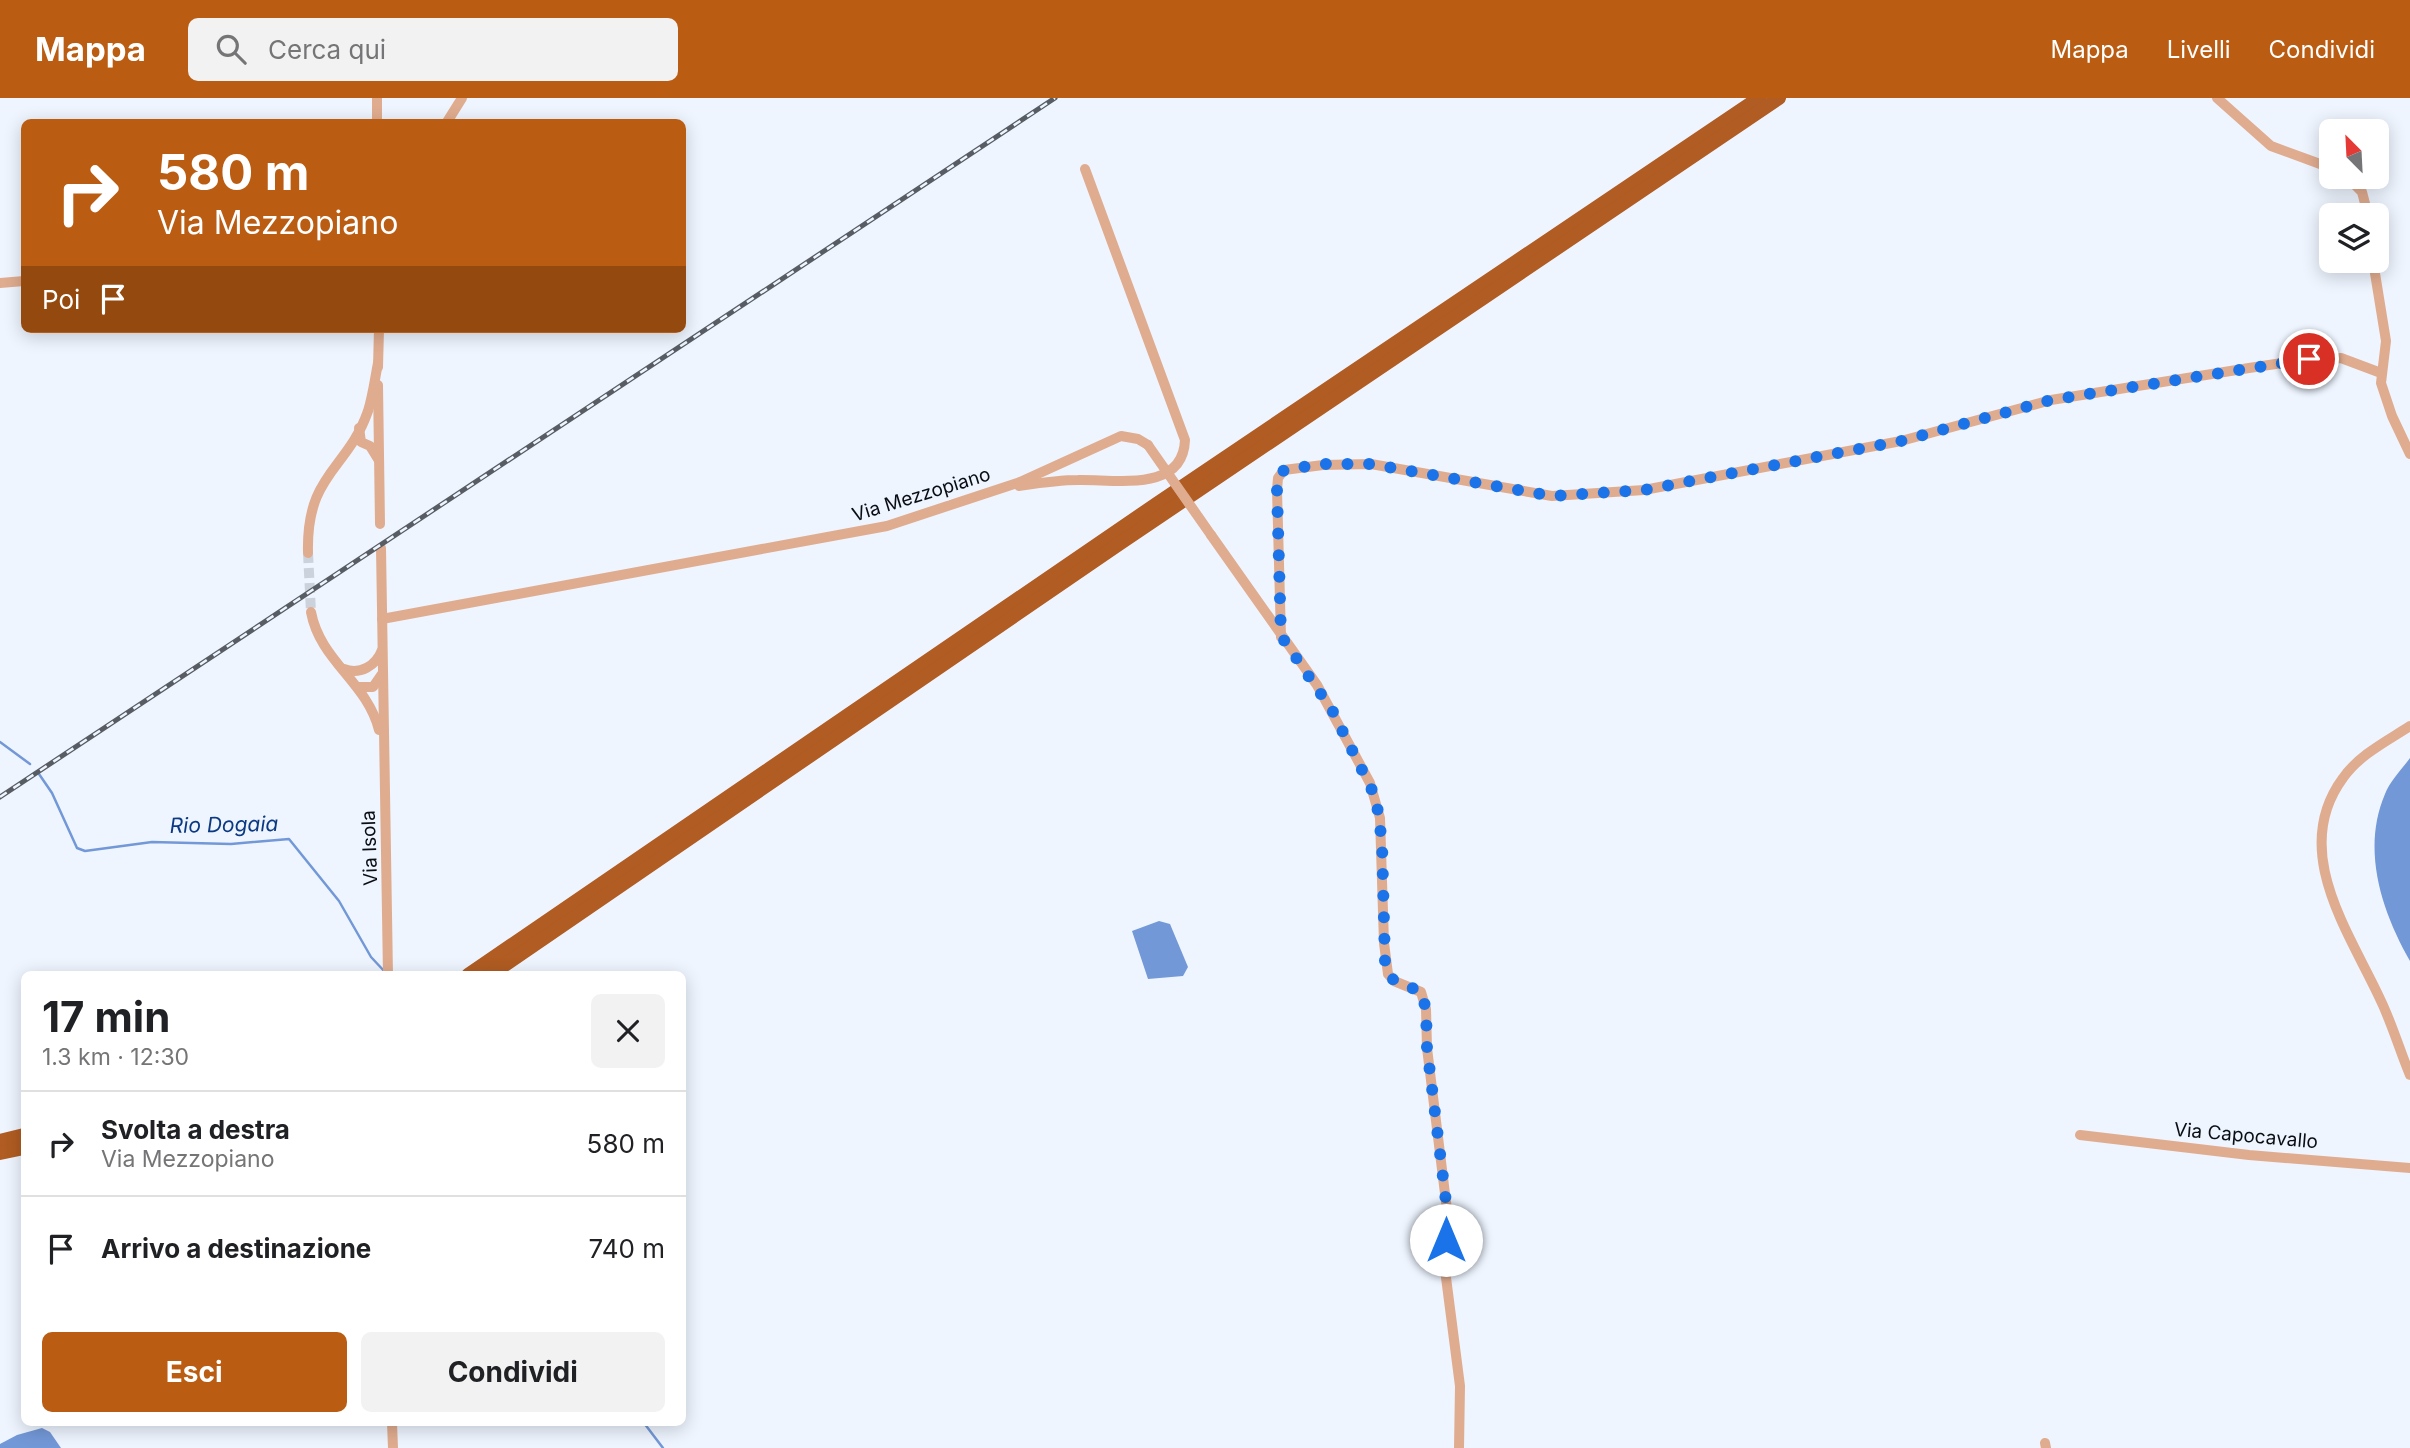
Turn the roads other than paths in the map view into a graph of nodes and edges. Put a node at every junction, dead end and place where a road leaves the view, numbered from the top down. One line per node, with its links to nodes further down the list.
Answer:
1 (377, 98): 6 (street)
2 (462, 98): 7 (street)
3 (1759, 98): 33 (highway)
4 (1779, 98): 34 (highway)
5 (2217, 98): 8 (street)
6 (377, 119)
7 (449, 119)
8 (2319, 164)
9 (1085, 169): 20 (street)
10 (2375, 273): 15 (street)
11 (21, 281): 12 (street)
12 (0, 283)
13 (379, 333): 14 (street)
14 (378, 363): 16 (street); 17 (street)
15 (2381, 373): 18 (street); 26 (street)
16 (359, 428): 17 (street); 17 (street); 19 (street)
17 (373, 442): 19 (street); 21 (street)
18 (2410, 454)
19 (339, 458): 23 (street)
20 (998, 489): 25 (street, Via Mezzopiano); 26 (street, Via Mezzopiano, bridge)
21 (380, 524)
22 (381, 548): 25 (street)
23 (308, 553)
24 (311, 612): 27 (street, Via Isola)
25 (382, 619): 28 (street)
26 (1281, 636): 44 (street, Via Mezzopiano)
27 (337, 665): 28 (street); 29 (street, Via Isola)
28 (376, 669): 29 (street); 29 (street); 31 (street, Via Isola)
29 (359, 687): 31 (street, Via Isola)
30 (2410, 726): 35 (street)
31 (382, 753): 32 (street, Via Isola)
32 (388, 971)
33 (474, 971)
34 (496, 971)
35 (2410, 1075)
36 (2080, 1135): 41 (street, Via Capocavallo)
37 (21, 1136): 38 (highway)
38 (0, 1140)
39 (21, 1149): 40 (highway)
40 (0, 1153)
41 (2410, 1168)
42 (392, 1426): 43 (street)
43 (393, 1448)
44 (1459, 1448)

